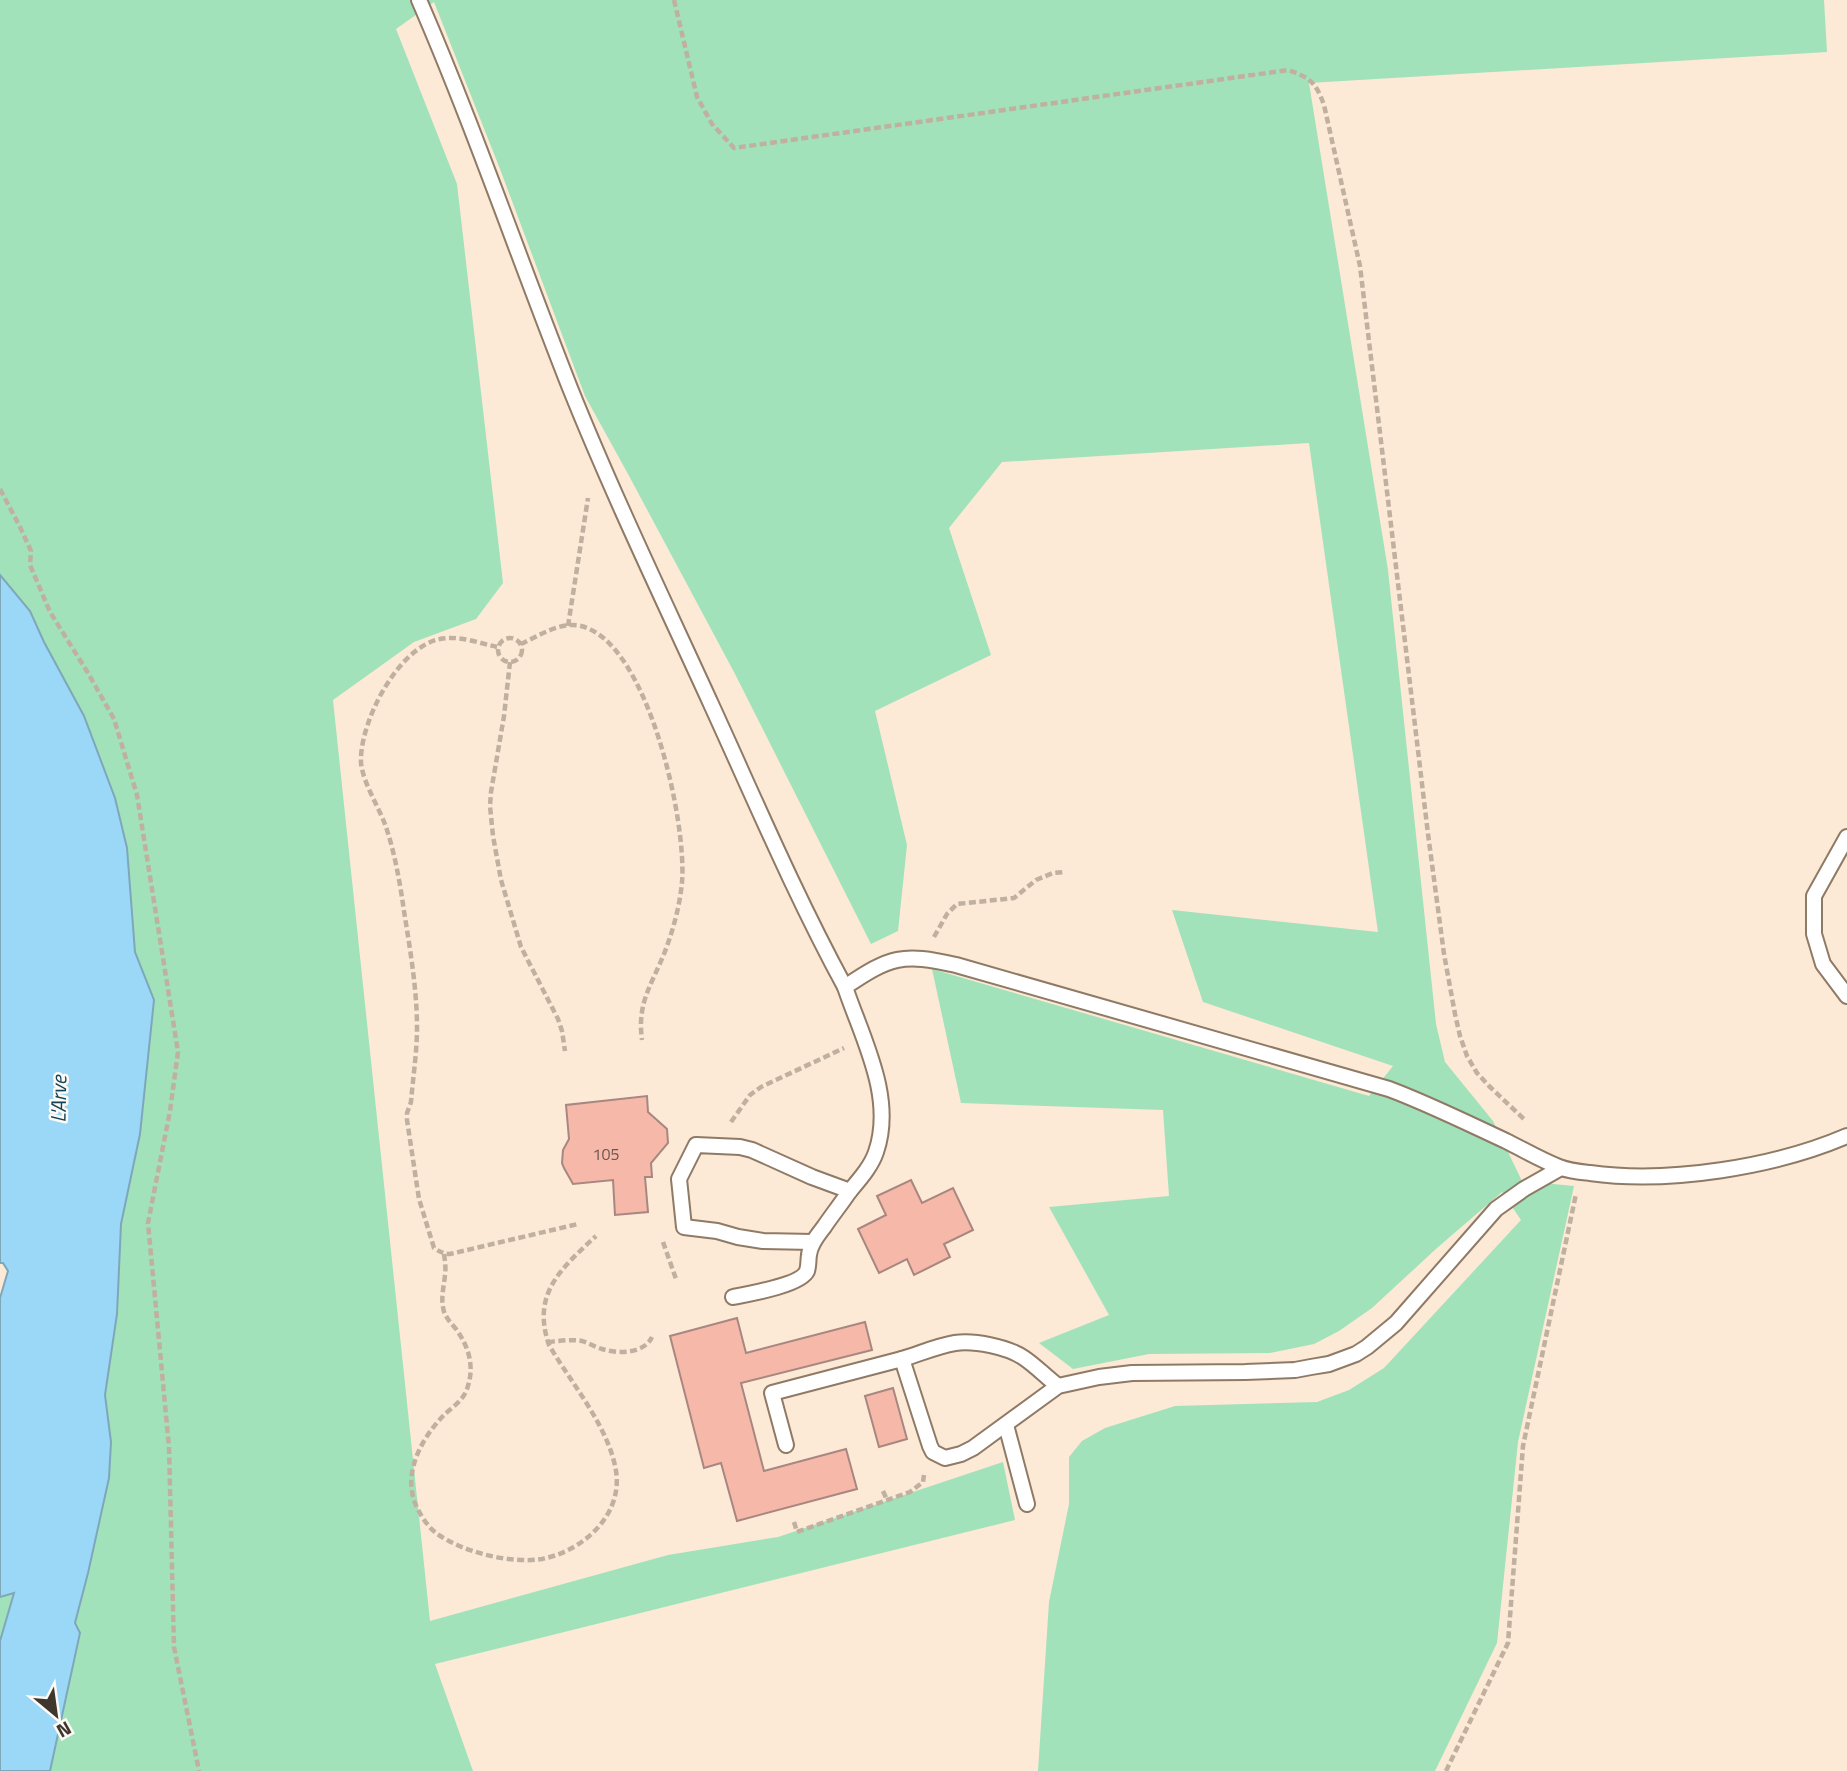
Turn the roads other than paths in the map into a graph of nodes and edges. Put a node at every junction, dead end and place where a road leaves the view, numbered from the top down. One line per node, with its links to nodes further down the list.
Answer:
1 (419, 0): 3 (lane)
2 (1847, 836): 4 (lane)
3 (845, 987): 6 (lane); 7 (lane)
4 (1847, 996)
5 (1847, 1136): 6 (lane)
6 (1561, 1168): 11 (lane)
7 (850, 1191): 8 (lane); 8 (lane)
8 (813, 1242): 9 (lane)
9 (733, 1297)
10 (902, 1359): 11 (lane); 12 (lane); 13 (lane)
11 (1058, 1386): 12 (lane)
12 (1006, 1424): 14 (lane)
13 (786, 1445)
14 (1027, 1504)

